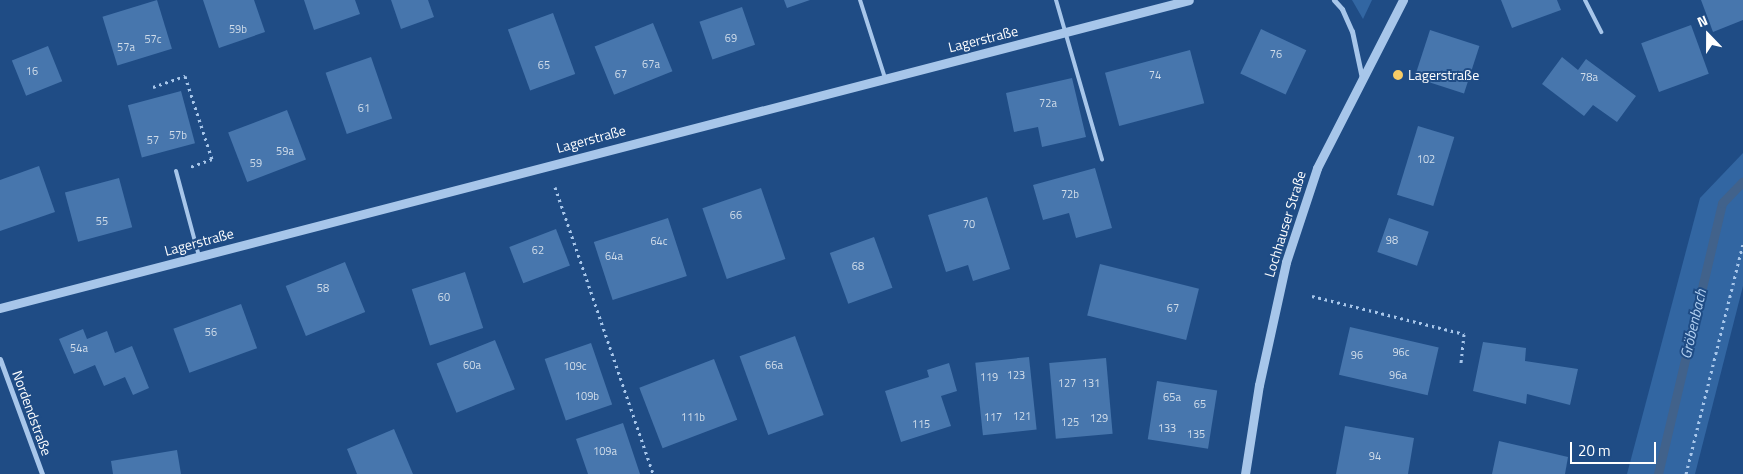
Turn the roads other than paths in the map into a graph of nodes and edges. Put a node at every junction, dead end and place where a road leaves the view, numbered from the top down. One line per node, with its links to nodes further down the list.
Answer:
1 (860, 0): 9 (lane)
2 (1056, 0): 7 (lane)
3 (1189, 0): 7 (street, Lagerstraße)
4 (1334, 0): 10 (street)
5 (1403, 0): 10 (street, Lochhauser Straße)
6 (1585, 0): 8 (lane)
7 (1064, 32): 9 (street, Lagerstraße); 11 (lane)
8 (1601, 32)
9 (885, 78): 13 (street, Lagerstraße)
10 (1362, 80): 17 (street, Lochhauser Straße)
11 (1102, 159)
12 (176, 172): 13 (lane)
13 (200, 256): 14 (street, Lagerstraße)
14 (0, 308)
15 (0, 359): 16 (street, Nordendstraße)
16 (42, 474)
17 (1245, 474)

